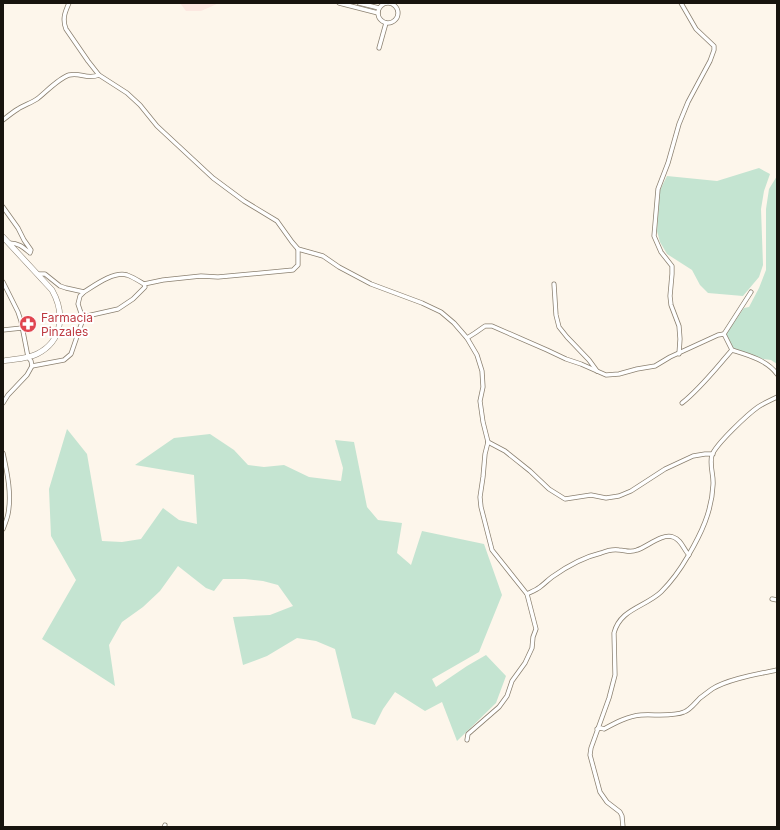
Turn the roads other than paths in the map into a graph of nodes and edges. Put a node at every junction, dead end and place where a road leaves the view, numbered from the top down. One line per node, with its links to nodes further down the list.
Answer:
1 (69, 3): 9 (street)
2 (339, 3): 6 (street)
3 (360, 3): 5 (street)
4 (680, 3): 27 (street)
5 (379, 8): 6 (street); 7 (street)
6 (378, 13): 7 (street)
7 (386, 23): 8 (street)
8 (379, 48)
9 (99, 75): 10 (street); 14 (street)
10 (3, 120)
11 (3, 207): 13 (street)
12 (3, 237): 13 (main road)
13 (8, 243): 15 (main road)
14 (298, 249): 17 (street); 25 (street)
15 (38, 274): 19 (street); 28 (main road)
16 (3, 282): 22 (street)
17 (144, 284): 19 (street); 21 (street)
18 (554, 284): 31 (street)
19 (84, 292): 21 (street)
20 (752, 292): 24 (street)
21 (82, 315): 30 (street)
22 (22, 328): 23 (street); 28 (street)
23 (3, 330)
24 (724, 334): 26 (street); 27 (street)
25 (467, 338): 31 (street); 36 (street)
26 (732, 350): 32 (street); 34 (street)
27 (679, 354): 31 (street)
28 (28, 357): 29 (main road); 30 (street)
29 (3, 361)
30 (32, 366): 35 (street)
31 (597, 372)
32 (777, 374)
33 (777, 397): 38 (street)
34 (682, 402)
35 (3, 403)
36 (488, 442): 38 (street); 41 (street)
37 (3, 453): 39 (street)
38 (713, 454): 40 (street)
39 (3, 529)
40 (689, 555): 41 (street); 45 (street)
41 (527, 594): 46 (street)
42 (772, 599): 43 (street)
43 (777, 600)
44 (777, 670): 45 (street)
45 (597, 729): 47 (street)
46 (467, 740)
47 (623, 827)

